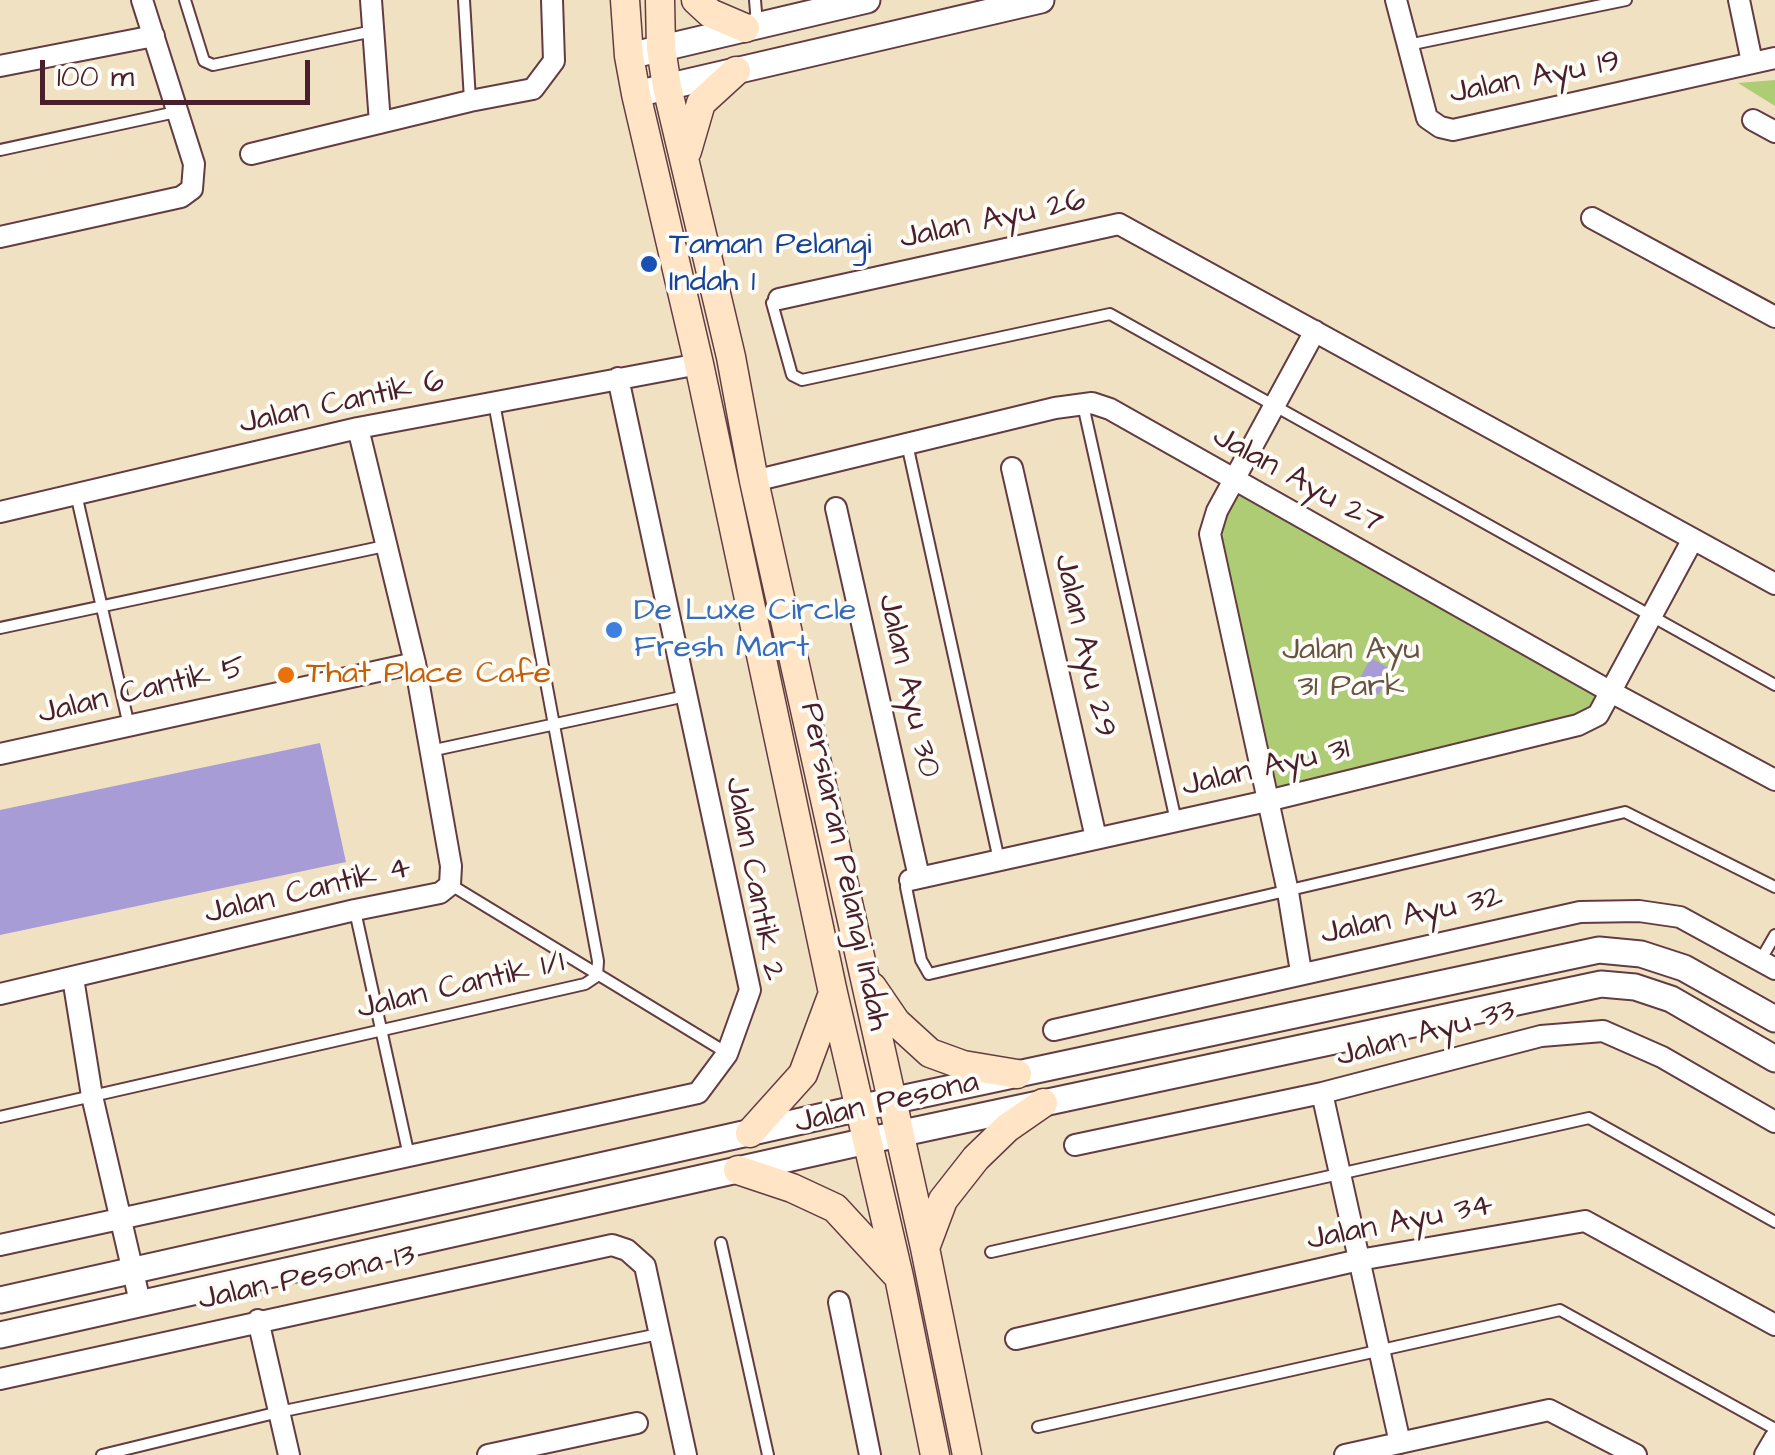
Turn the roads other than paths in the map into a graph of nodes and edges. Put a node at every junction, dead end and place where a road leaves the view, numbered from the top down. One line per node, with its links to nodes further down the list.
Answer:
1 (142, 0): 16 (street)
2 (185, 0): 15 (lane)
3 (370, 0): 15 (street)
4 (464, 0): 26 (lane)
5 (552, 0): 26 (street)
6 (625, 0): 19 (main road, Persiaran Pelangi Indah)
7 (660, 0): 18 (main road, Persiaran Pelangi Indah)
8 (696, 0): 14 (main road)
9 (868, 0): 14 (street)
10 (1041, 0): 23 (street)
11 (1396, 0): 17 (street, Jalan Ayu 19)
12 (1626, 0): 17 (lane)
13 (1739, 0): 21 (street)
14 (752, 18): 18 (street)
15 (373, 31): 29 (street)
16 (154, 36): 22 (street); 27 (street)
17 (1407, 46): 21 (street, Jalan Ayu 19)
18 (661, 48): 19 (street); 24 (main road, Persiaran Pelangi Indah)
19 (629, 56): 25 (main road, Persiaran Pelangi Indah)
20 (1775, 58): 21 (street, Jalan Ayu 19)
21 (1752, 62)
22 (0, 66)
23 (736, 70): 24 (street); 33 (main road)
24 (668, 87): 25 (street); 33 (main road, Persiaran Pelangi Indah)
25 (636, 94): 40 (main road, Persiaran Pelangi Indah)
26 (470, 101): 29 (street)
27 (178, 112): 31 (lane); 35 (street)
28 (1753, 120): 30 (street)
29 (380, 123): 32 (street)
30 (1775, 132)
31 (0, 150)
32 (252, 154)
33 (685, 158): 39 (main road, Persiaran Pelangi Indah)
34 (1592, 218): 37 (street)
35 (0, 237)
36 (779, 299): 38 (street, Jalan Ayu 26); 44 (lane)
37 (1775, 317)
38 (1314, 331): 44 (street); 53 (street, Jalan Ayu 26)
39 (726, 336): 40 (main road); 48 (main road, Persiaran Pelangi Indah)
40 (699, 364): 41 (street, Jalan Cantik 6); 83 (main road, Persiaran Pelangi Indah)
41 (618, 378): 42 (street, Jalan Cantik 6); 62 (street, Jalan Cantik 2)
42 (494, 403): 45 (street, Jalan Cantik 6); 63 (lane, Jalan Cantik 1/1)
43 (1084, 405): 46 (street, Jalan Ayu 27); 49 (street, Jalan Ayu 27); 69 (lane)
44 (1275, 406): 49 (street); 57 (lane)
45 (358, 428): 50 (street, Jalan Cantik 6); 54 (street, Jalan Cantik 4)
46 (907, 444): 48 (street, Jalan Ayu 27); 71 (lane)
47 (1012, 468): 70 (street, Jalan Ayu 29)
48 (754, 481): 82 (main road, Persiaran Pelangi Indah)
49 (1235, 481): 61 (street, Jalan Ayu 27); 68 (street)
50 (76, 494): 52 (street, Jalan Cantik 6); 56 (lane)
51 (836, 508): 72 (street, Jalan Ayu 30)
52 (0, 512)
53 (1693, 539): 55 (street, Jalan Ayu 26); 57 (street, Jalan Ayu 31)
54 (385, 546): 56 (lane); 59 (street, Jalan Cantik 4)
55 (1775, 584)
56 (102, 606): 58 (lane); 64 (lane)
57 (1652, 615): 60 (lane); 61 (street, Jalan Ayu 31)
58 (0, 628)
59 (414, 662): 64 (street, Jalan Cantik 5); 65 (street, Jalan Cantik 4)
60 (1775, 685)
61 (1611, 692): 67 (street, Jalan Ayu 27); 68 (street, Jalan Ayu 31)
62 (686, 696): 63 (lane); 88 (street, Jalan Cantik 2)
63 (554, 724): 65 (lane); 80 (lane, Jalan Cantik 1/1)
64 (129, 726): 66 (street, Jalan Cantik 5)
65 (430, 751): 73 (street, Jalan Cantik 4)
66 (0, 754)
67 (1775, 780)
68 (1267, 800): 69 (street, Jalan Ayu 31); 75 (street)
69 (1176, 821): 70 (street, Jalan Ayu 31)
70 (1096, 838): 71 (street, Jalan Ayu 31)
71 (999, 860): 72 (street, Jalan Ayu 31)
72 (915, 878): 75 (lane)
73 (450, 885): 76 (street, Jalan Cantik 4); 80 (lane)
74 (1775, 888): 75 (lane)
75 (1288, 892): 79 (street)
76 (354, 910): 81 (street, Jalan Cantik 4); 86 (lane)
77 (1775, 935): 78 (lane)
78 (1768, 965): 79 (street, Jalan Ayu 32)
79 (1301, 972): 87 (street, Jalan Ayu 32)
80 (598, 976): 86 (lane, Jalan Cantik 1/1); 88 (lane)
81 (73, 978): 84 (street, Jalan Cantik 4); 92 (street)
82 (866, 978): 90 (main road); 93 (main road, Persiaran Pelangi Indah)
83 (833, 993): 95 (main road, Persiaran Pelangi Indah); 98 (main road)
84 (0, 994)
85 (1775, 1020): 90 (street, Jalan Pesona)
86 (382, 1030): 92 (lane, Jalan Cantik 1/1); 102 (lane)
87 (1054, 1030)
88 (727, 1054): 102 (street, Jalan Cantik 2)
89 (1775, 1059): 94 (street, Jalan Pesona)
90 (1016, 1074): 93 (street, Jalan Pesona)
91 (1322, 1092): 97 (street, Jalan Ayu 33); 101 (street, Jalan Ayu 33); 104 (street)
92 (92, 1096): 96 (lane, Jalan Cantik 1/1); 105 (street)
93 (891, 1101): 95 (street, Jalan Pesona); 99 (main road, Persiaran Pelangi Indah)
94 (1043, 1103): 99 (street, Jalan Pesona); 109 (main road)
95 (860, 1109): 98 (street, Jalan Pesona); 100 (main road, Persiaran Pelangi Indah)
96 (0, 1117)
97 (1775, 1122)
98 (750, 1133): 112 (street, Jalan Pesona)
99 (898, 1134): 100 (street, Jalan Pesona); 109 (main road, Persiaran Pelangi Indah)
100 (868, 1142): 103 (street, Jalan Pesona); 113 (main road, Persiaran Pelangi Indah)
101 (1075, 1145)
102 (409, 1156): 105 (street, Jalan Cantik 2)
103 (738, 1170): 113 (main road); 115 (street, Jalan Pesona)
104 (1340, 1174): 106 (lane); 110 (lane); 111 (street)
105 (118, 1218): 108 (street, Jalan Cantik 2); 112 (street)
106 (1775, 1222)
107 (721, 1242): 134 (lane)
108 (0, 1245)
109 (925, 1248): 137 (main road, Persiaran Pelangi Indah)
110 (991, 1252)
111 (1359, 1260): 118 (street, Jalan Ayu 34); 121 (street, Jalan Ayu 34); 122 (street)
112 (132, 1270): 114 (street, Jalan Pesona); 115 (street)
113 (899, 1278): 136 (main road, Persiaran Pelangi Indah)
114 (0, 1300)
115 (140, 1302): 120 (street, Jalan Pesona)
116 (839, 1302): 135 (street)
117 (258, 1320): 119 (street, Jalan Pesona 13); 123 (street, Jalan Pesona 13); 124 (street)
118 (1775, 1325)
119 (659, 1334): 124 (lane); 133 (street)
120 (0, 1335)
121 (1016, 1339)
122 (1379, 1350): 126 (lane); 127 (lane); 129 (street)
123 (0, 1379)
124 (279, 1412): 130 (lane); 131 (street)
125 (637, 1423): 132 (street)
126 (1038, 1427)
127 (1775, 1430)
128 (1775, 1438): 140 (street)
129 (1400, 1443): 138 (street); 139 (street)
130 (102, 1455)
131 (289, 1455)
132 (488, 1455)
133 (686, 1455)
134 (768, 1455)
135 (870, 1455)
136 (935, 1455)
137 (967, 1455)
138 (1345, 1455)
139 (1636, 1455)
140 (1766, 1455)

